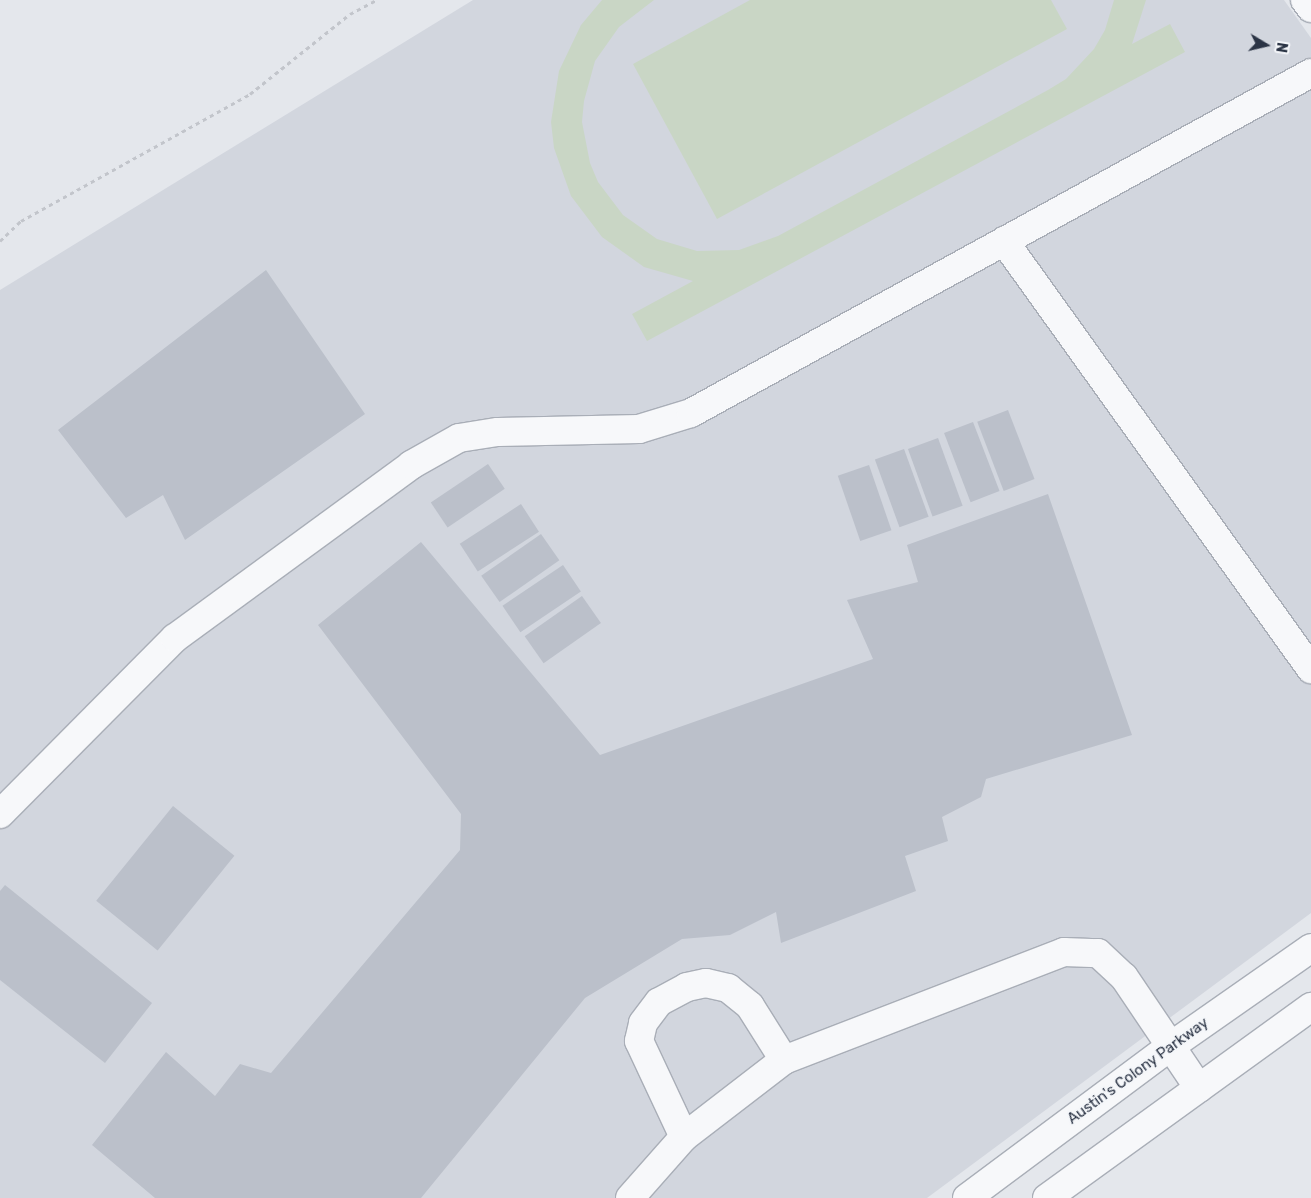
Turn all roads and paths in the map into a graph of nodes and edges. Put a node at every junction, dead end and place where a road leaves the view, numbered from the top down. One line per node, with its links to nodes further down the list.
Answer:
1 (376, 0): 5 (path)
2 (1305, 0): 3 (street)
3 (1311, 8)
4 (1311, 73): 6 (street)
5 (0, 241)
6 (1004, 241): 7 (street); 8 (street)
7 (1311, 669)
8 (0, 814)
9 (1311, 948): 11 (street, Austin's Colony Parkway)
10 (1311, 1007): 13 (street)
11 (1171, 1046): 12 (street); 13 (street); 16 (street, Austin's Colony Parkway)
12 (784, 1060): 14 (street); 14 (street)
13 (1199, 1088): 17 (street)
14 (684, 1137): 15 (street)
15 (630, 1198)
16 (967, 1198)
17 (1047, 1198)

